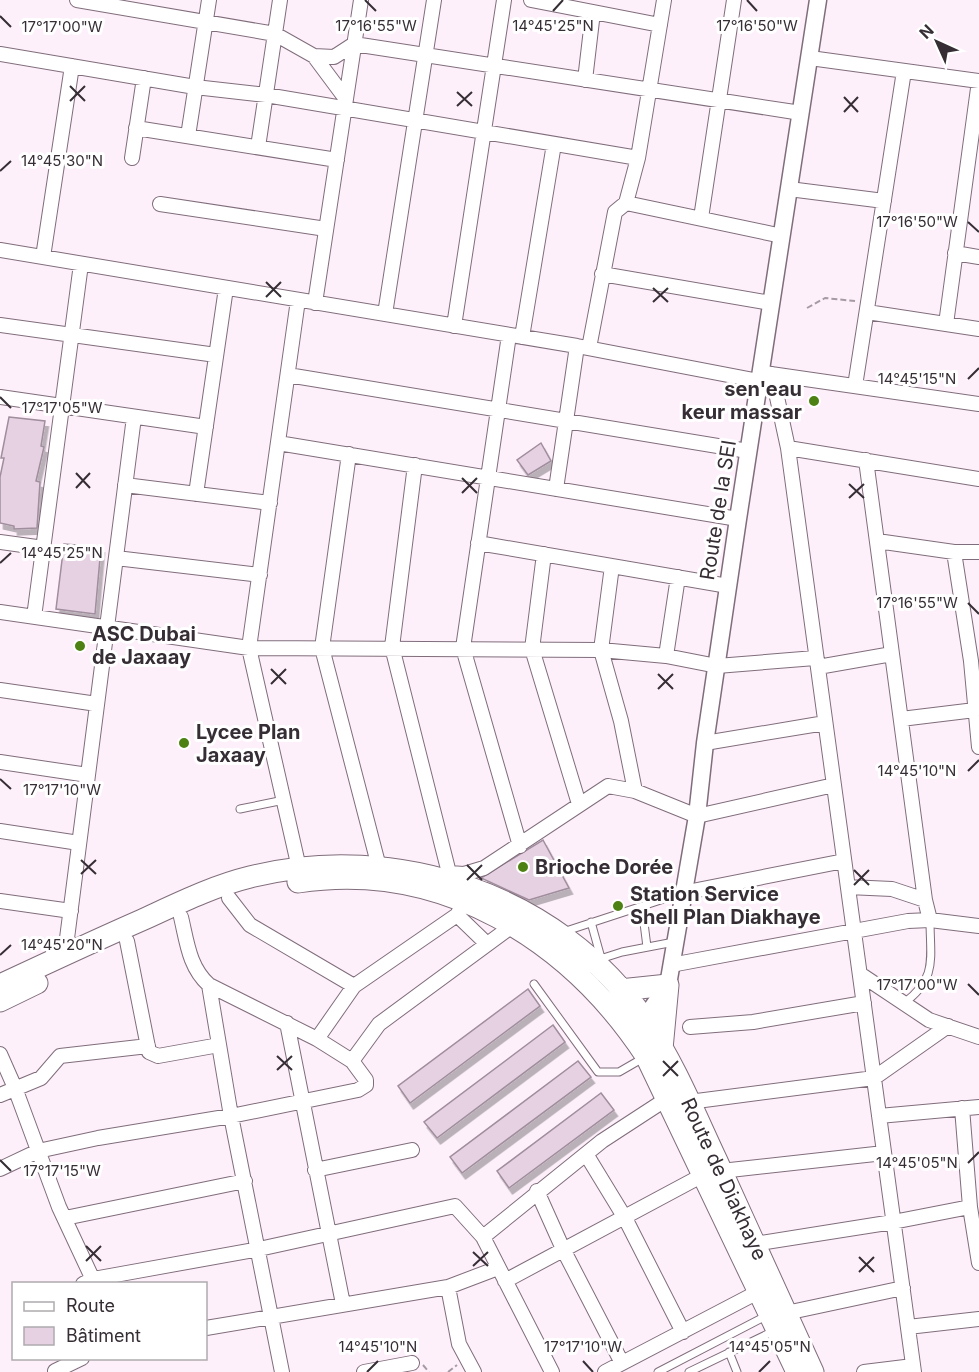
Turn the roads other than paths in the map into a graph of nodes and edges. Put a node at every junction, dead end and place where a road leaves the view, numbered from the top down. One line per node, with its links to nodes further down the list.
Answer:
1 (77, 0): 11 (street)
2 (209, 0): 13 (street)
3 (280, 0): 15 (street)
4 (361, 0): 16 (street)
5 (434, 0): 18 (street)
6 (504, 0): 22 (street)
7 (531, 0): 12 (street)
8 (664, 0): 14 (street)
9 (734, 0): 30 (street)
10 (818, 0): 20 (street, Route de la SEI)
11 (135, 5): 13 (street)
12 (593, 12): 14 (street); 25 (street)
13 (205, 22): 15 (street); 27 (street)
14 (660, 25): 28 (street)
15 (275, 34): 19 (street); 29 (street)
16 (354, 44): 18 (street); 19 (street); 31 (street)
17 (0, 54): 21 (street)
18 (425, 55): 22 (street); 33 (street)
19 (314, 57): 31 (street)
20 (810, 58): 23 (street); 32 (street, Route de la SEI)
21 (72, 66): 24 (street); 52 (street)
22 (494, 66): 25 (street); 35 (street)
23 (904, 71): 26 (street); 44 (street)
24 (144, 78): 27 (street); 34 (street)
25 (585, 80): 28 (street)
26 (979, 81): 39 (street)
27 (195, 87): 29 (street); 36 (street)
28 (649, 90): 30 (street); 41 (street)
29 (266, 94): 31 (street); 38 (street)
30 (719, 100): 32 (street); 47 (street)
31 (345, 105): 33 (street); 42 (street)
32 (801, 113): 43 (street, Route de la SEI)
33 (415, 121): 35 (street); 61 (street)
34 (136, 128): 36 (street); 40 (street)
35 (484, 132): 37 (street); 64 (street)
36 (188, 136): 38 (street)
37 (554, 144): 41 (street); 67 (street)
38 (258, 147): 42 (street)
39 (974, 155): 51 (street)
40 (132, 158)
41 (638, 158): 45 (street)
42 (337, 160): 48 (street)
43 (789, 189): 44 (street); 49 (street, Route de la SEI)
44 (884, 201): 60 (street)
45 (626, 203): 47 (street); 55 (street)
46 (160, 204): 48 (street)
47 (701, 218): 49 (street)
48 (326, 228): 58 (street)
49 (782, 236): 59 (street, Route de la SEI)
50 (0, 250): 52 (street)
51 (955, 254): 53 (street); 62 (street)
52 (43, 257): 54 (street)
53 (979, 257)
54 (81, 264): 56 (street); 66 (street)
55 (602, 274): 59 (street); 68 (street)
56 (226, 288): 57 (street); 69 (street)
57 (298, 300): 58 (street); 70 (street)
58 (315, 303): 61 (street)
59 (771, 303): 71 (street, Route de la SEI)
60 (868, 310): 62 (street); 72 (street)
61 (385, 314): 64 (street)
62 (946, 324): 65 (street)
63 (0, 326): 66 (street)
64 (454, 326): 67 (street)
65 (979, 329)
66 (72, 336): 69 (street); 75 (street)
67 (515, 336): 68 (street); 76 (street)
68 (583, 347): 71 (street); 78 (street)
69 (216, 355): 79 (street)
70 (288, 375): 76 (street); 80 (street)
71 (764, 376): 72 (street); 81 (street); 82 (street, Route de la SEI)
72 (855, 386): 74 (street)
73 (0, 397): 75 (street)
74 (979, 404)
75 (62, 406): 77 (street); 96 (street)
76 (498, 409): 78 (street); 86 (street)
77 (134, 417): 79 (street); 88 (street)
78 (566, 421): 82 (street); 89 (street)
79 (206, 427): 90 (street)
80 (278, 443): 83 (street); 91 (street)
81 (788, 448): 84 (street); 118 (street)
82 (748, 450): 92 (street, Route de la SEI)
83 (349, 454): 85 (street); 111 (street)
84 (866, 459): 87 (street); 93 (street)
85 (416, 465): 86 (street); 109 (street)
86 (488, 478): 89 (street); 95 (street)
87 (979, 479)
88 (125, 485): 90 (street); 100 (street)
89 (556, 489): 92 (street)
90 (196, 494): 91 (street)
91 (270, 503): 102 (street)
92 (738, 519): 104 (street, Route de la SEI)
93 (877, 541): 97 (street); 115 (street)
94 (0, 542): 96 (street)
95 (478, 543): 99 (street); 112 (street)
96 (44, 548): 106 (street)
97 (954, 552): 98 (street); 117 (street)
98 (979, 552)
99 (544, 554): 101 (street); 113 (street)
100 (116, 558): 102 (street); 107 (street)
101 (612, 566): 103 (street); 114 (street)
102 (260, 574): 110 (street)
103 (678, 577): 104 (street); 116 (street)
104 (728, 586): 119 (street, Route de la SEI)
105 (0, 612): 106 (street)
106 (34, 617): 107 (street)
107 (107, 628): 110 (street); 121 (street)
108 (979, 644): 117 (street)
109 (392, 647): 111 (street); 112 (street); 141 (street)
110 (249, 648): 111 (street); 131 (street)
111 (322, 648): 139 (street)
112 (463, 648): 113 (street); 137 (street)
113 (532, 649): 114 (street); 132 (street)
114 (601, 650): 116 (street); 130 (street)
115 (892, 654): 118 (street); 123 (street)
116 (666, 656): 119 (street)
117 (971, 661): 122 (street)
118 (817, 663): 119 (street); 124 (street)
119 (717, 666): 125 (street, Route de la SEI)
120 (0, 690): 121 (street)
121 (97, 704): 128 (street)
122 (975, 710): 123 (street); 126 (street)
123 (901, 719): 145 (street)
124 (825, 723): 125 (street); 129 (street)
125 (705, 743): 134 (street, Route de la SEI)
126 (979, 747)
127 (0, 762): 128 (street)
128 (88, 775): 136 (street)
129 (834, 784): 134 (street); 138 (street)
130 (635, 791): 132 (street); 134 (street)
131 (284, 800): 133 (lane); 140 (street)
132 (579, 804): 137 (street)
133 (240, 809)
134 (697, 816): 143 (street, Route de la SEI)
135 (0, 831): 136 (street)
136 (79, 843): 149 (street)
137 (520, 846): 141 (street)
138 (844, 861): 142 (street); 143 (street)
139 (379, 867): 140 (main road, Route de Diakhaye); 141 (main road, Route de Diakhaye)
140 (299, 868): 161 (main road, Route de Diakhaye)
141 (448, 876): 156 (main road, Route de Diakhaye)
142 (848, 887): 145 (street); 155 (street)
143 (682, 893): 147 (lane); 158 (street, Route de la SEI)
144 (229, 898): 148 (main road, Route de Diakhaye); 150 (main road, Route de Diakhaye); 168 (street)
145 (925, 900): 151 (street)
146 (0, 901): 149 (street)
147 (642, 907): 152 (lane); 160 (lane)
148 (461, 908): 153 (main road, Route de Diakhaye); 159 (street); 168 (street)
149 (71, 911): 161 (street)
150 (181, 918): 157 (main road, Route de Diakhaye); 167 (street)
151 (930, 920): 154 (street); 155 (street); 172 (lane)
152 (591, 922): 156 (lane); 162 (lane)
153 (512, 926): 159 (street); 174 (main road, Route de Diakhaye)
154 (979, 926)
155 (854, 931): 163 (street); 164 (street)
156 (558, 934): 162 (main road, Route de Diakhaye)
157 (127, 941): 170 (main road, Route de Diakhaye); 179 (street)
158 (674, 942): 160 (lane); 164 (street, Route de la SEI)
159 (486, 943): 183 (street)
160 (647, 947): 162 (lane)
161 (65, 954): 166 (main road, Route de Diakhaye)
162 (597, 961): 169 (main road, Route de Diakhaye)
163 (860, 974): 171 (street); 172 (street)
164 (669, 975): 169 (main road); 174 (street, Route de la SEI); 181 (main road)
165 (534, 984): 181 (lane)
166 (0, 985)
167 (209, 985): 173 (street); 180 (street)
168 (354, 986): 178 (street)
169 (620, 990): 174 (main road, Route de Diakhaye)
170 (0, 1001)
171 (864, 1003): 176 (street); 184 (street)
172 (902, 1004): 175 (street)
173 (287, 1023): 178 (street); 188 (street)
174 (637, 1025): 181 (main road, Route de Diakhaye)
175 (948, 1026): 177 (street); 184 (street)
176 (690, 1027)
177 (979, 1037)
178 (317, 1039): 183 (street)
179 (148, 1046): 180 (street); 185 (street)
180 (219, 1046): 192 (street)
181 (654, 1053): 187 (main road, Route de Diakhaye); 189 (main road, Route de Diakhaye)
182 (0, 1054): 185 (street)
183 (352, 1061): 188 (street)
184 (874, 1078): 189 (street); 193 (street)
185 (15, 1088): 186 (street); 195 (street)
186 (0, 1095)
187 (668, 1098): 197 (street); 200 (main road, Route de Diakhaye)
188 (301, 1101): 192 (street); 199 (street)
189 (689, 1102): 200 (main road, Route de Diakhaye)
190 (979, 1107): 191 (street)
191 (963, 1108): 193 (street); 203 (street)
192 (231, 1116): 195 (street); 201 (street)
193 (879, 1116): 196 (street)
194 (412, 1150): 199 (street)
195 (38, 1151): 198 (street); 204 (street)
196 (884, 1153): 200 (street); 206 (street)
197 (586, 1154): 202 (street); 205 (street)
198 (0, 1169)
199 (315, 1170): 207 (street)
200 (712, 1173): 205 (street); 209 (main road, Route de Diakhaye); 218 (main road, Route de Diakhaye)
201 (245, 1181): 204 (street); 210 (street)
202 (537, 1191): 208 (street); 211 (street)
203 (970, 1207): 206 (street); 212 (street)
204 (65, 1218): 215 (street)
205 (625, 1218): 211 (street); 225 (street)
206 (894, 1222): 209 (street); 217 (street)
207 (329, 1234): 208 (street); 210 (street); 219 (street)
208 (483, 1237): 213 (street)
209 (754, 1244): 221 (main road, Route de Diakhaye)
210 (259, 1249): 215 (street); 220 (street)
211 (563, 1249): 214 (street); 229 (street)
212 (979, 1263)
213 (498, 1268): 214 (street); 216 (street)
214 (505, 1281): 235 (street)
215 (90, 1282)
216 (447, 1287): 219 (street); 234 (street)
217 (903, 1288): 221 (street); 223 (street)
218 (758, 1292): 221 (main road, Route de Diakhaye); 225 (street)
219 (343, 1304): 220 (street)
220 (270, 1317): 224 (street); 232 (street)
221 (777, 1319): 226 (lane); 237 (lane); 240 (main road, Route de Diakhaye); 241 (main road, Route de Diakhaye)
222 (979, 1319): 223 (street)
223 (908, 1327): 230 (street)
224 (207, 1328)
225 (683, 1332): 229 (street)
226 (729, 1352): 238 (lane); 239 (lane)
227 (80, 1360): 231 (street)
228 (412, 1363): 233 (street)
229 (622, 1363): 236 (street)
230 (914, 1369): 242 (street)
231 (55, 1371)
232 (282, 1372)
233 (364, 1372)
234 (474, 1372)
235 (552, 1372)
236 (605, 1372)
237 (658, 1372)
238 (689, 1372)
239 (737, 1372)
240 (797, 1372)
241 (813, 1372)
242 (864, 1372)

